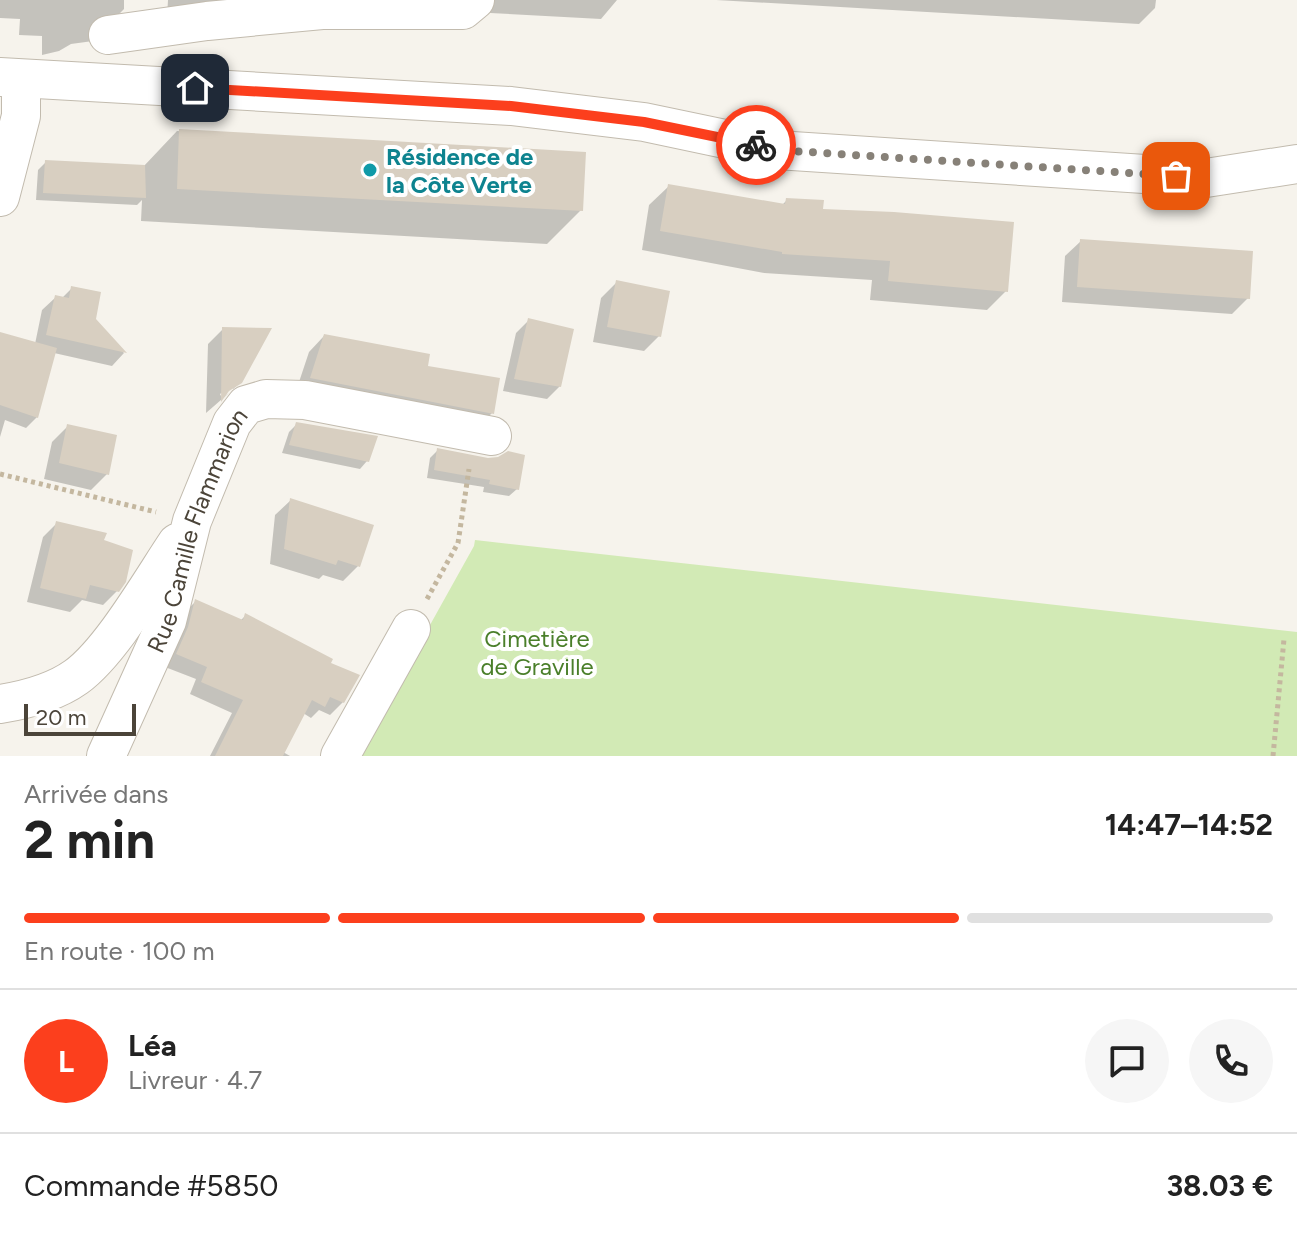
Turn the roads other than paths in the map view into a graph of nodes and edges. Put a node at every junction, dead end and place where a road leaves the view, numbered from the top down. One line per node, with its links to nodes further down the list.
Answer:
1 (475, 0): 2 (street)
2 (108, 35)
3 (10, 78): 4 (street); 5 (street)
4 (1297, 164)
5 (0, 197)
6 (483, 434): 7 (street, Rue Camille Flammarion)
7 (192, 521): 9 (street); 10 (street, Rue Camille Flammarion)
8 (411, 629): 11 (street)
9 (0, 704)
10 (106, 756)
11 (340, 756)

